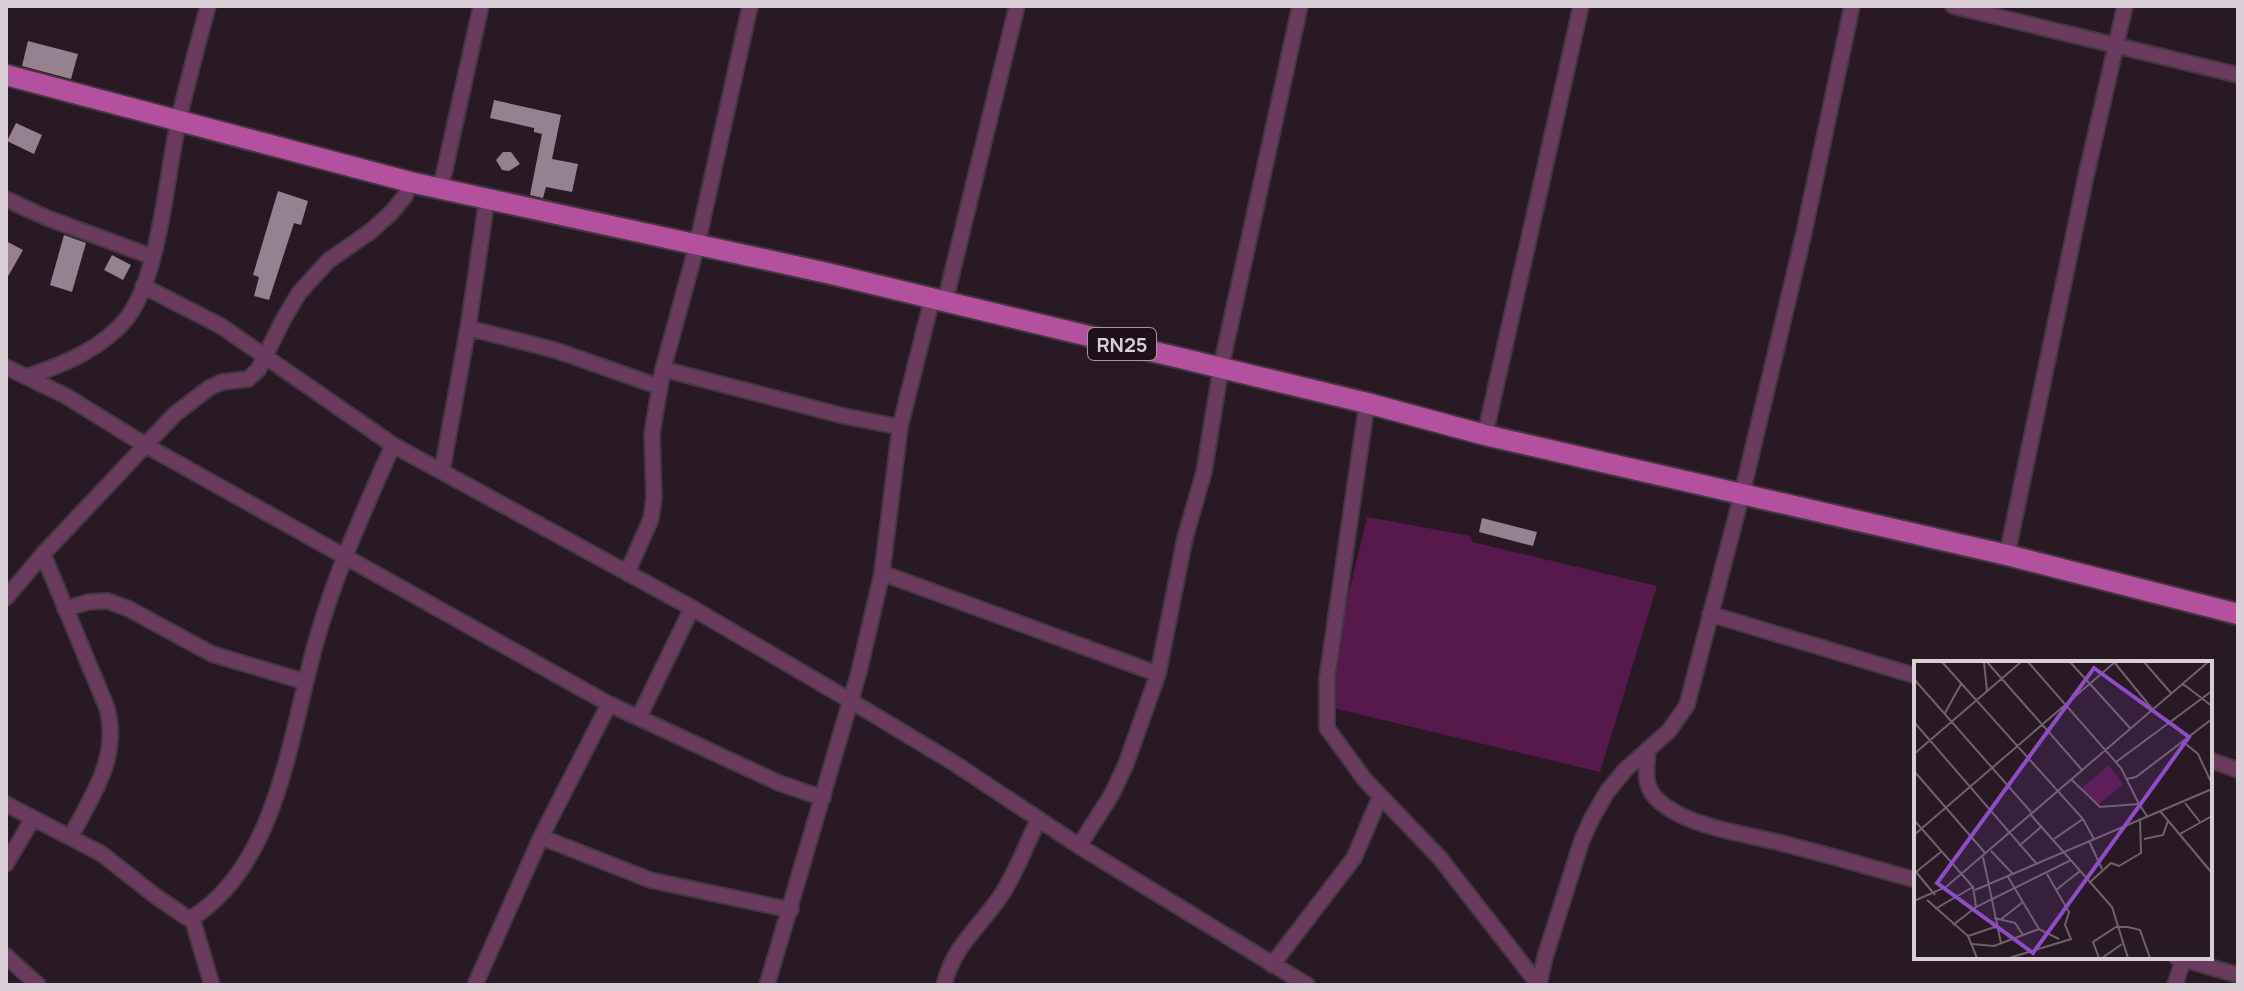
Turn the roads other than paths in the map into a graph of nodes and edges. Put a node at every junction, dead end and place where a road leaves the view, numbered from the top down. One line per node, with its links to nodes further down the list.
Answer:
1 (208, 6): 13 (street)
2 (481, 6): 15 (street)
3 (750, 6): 18 (street)
4 (1017, 6): 21 (street)
5 (1300, 6): 25 (street)
6 (1581, 6): 31 (street)
7 (1852, 6): 35 (street)
8 (1953, 6): 10 (street)
9 (2125, 6): 10 (street)
10 (2117, 47): 12 (street); 37 (street)
11 (6, 75): 13 (main road, RN25)
12 (2238, 75)
13 (179, 119): 14 (main road, RN25); 19 (street)
14 (410, 182): 15 (main road, RN25); 23 (street)
15 (441, 187): 17 (main road, RN25)
16 (6, 199): 19 (street)
17 (487, 199): 18 (main road, RN25); 22 (street)
18 (697, 245): 21 (main road, RN25); 26 (street)
19 (153, 257): 20 (street)
20 (143, 286): 23 (street); 27 (street)
21 (938, 300): 25 (main road, RN25); 30 (street)
22 (468, 328): 28 (street); 34 (street)
23 (265, 357): 32 (street); 33 (street)
24 (6, 367): 27 (street)
25 (1221, 367): 29 (main road, RN25); 46 (street)
26 (663, 369): 28 (street); 30 (street)
27 (29, 376): 32 (street)
28 (660, 387): 39 (street)
29 (1367, 403): 31 (main road, RN25); 55 (street)
30 (900, 427): 40 (street)
31 (1485, 435): 35 (main road, RN25)
32 (145, 445): 36 (street); 38 (street)
33 (393, 445): 34 (street); 38 (street)
34 (442, 471): 39 (street)
35 (1742, 494): 37 (main road, RN25); 44 (street)
36 (43, 554): 41 (street); 43 (street)
37 (2007, 555): 45 (main road, RN25)
38 (344, 556): 48 (street); 50 (street)
39 (627, 573): 42 (street)
40 (882, 573): 46 (street); 49 (street)
41 (6, 598)
42 (692, 608): 49 (street); 51 (street)
43 (65, 609): 48 (street); 60 (street)
44 (1710, 614): 47 (street); 52 (street)
45 (2238, 614)
46 (1158, 674): 62 (street)
47 (1914, 675)
48 (306, 682): 66 (street)
49 (851, 701): 56 (street); 58 (street)
50 (609, 704): 51 (street); 61 (street)
51 (639, 717): 56 (street)
52 (1648, 749): 64 (street); 78 (street)
53 (2212, 761): 54 (street)
54 (2238, 770)
55 (1380, 797): 70 (street); 78 (street)
56 (823, 798): 65 (street)
57 (6, 804): 59 (street)
58 (1039, 819): 62 (street); 76 (street)
59 (32, 820): 60 (street); 63 (street)
60 (71, 836): 66 (street)
61 (541, 837): 65 (street); 74 (street)
62 (1079, 846): 70 (street)
63 (6, 864)
64 (1914, 879)
65 (791, 910): 75 (street)
66 (192, 918): 73 (street)
67 (6, 956): 72 (street)
68 (2180, 959): 79 (street)
69 (2183, 959): 71 (street)
70 (1272, 965): 77 (street)
71 (2238, 975)
72 (38, 985)
73 (212, 985)
74 (475, 985)
75 (767, 985)
76 (944, 985)
77 (1307, 985)
78 (1539, 985)
79 (2175, 985)

